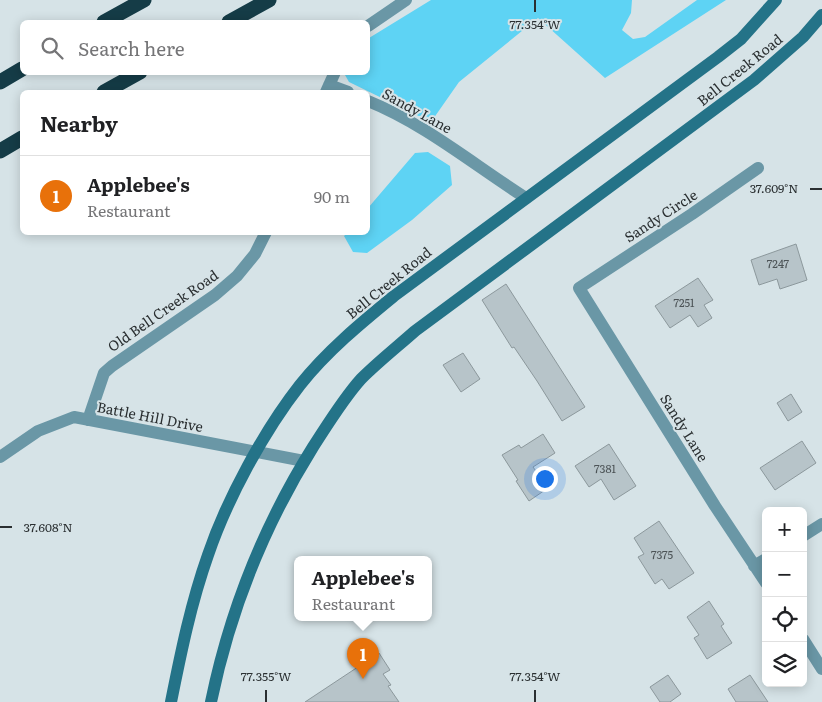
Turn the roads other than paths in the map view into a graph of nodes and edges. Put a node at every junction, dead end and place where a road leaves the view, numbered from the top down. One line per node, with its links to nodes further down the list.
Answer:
1 (144, 0): 6 (highway)
2 (269, 0): 7 (highway)
3 (406, 0): 8 (street)
4 (776, 0): 21 (main road, Bell Creek Road)
5 (822, 15): 27 (main road, Bell Creek Road)
6 (108, 20)
7 (233, 20)
8 (370, 25)
9 (20, 65): 11 (highway)
10 (20, 70): 14 (highway)
11 (0, 75)
12 (135, 75): 16 (highway)
13 (334, 75): 15 (street)
14 (0, 82)
15 (327, 89)
16 (108, 90)
17 (370, 102): 21 (street, Sandy Lane)
18 (20, 139): 19 (highway)
19 (2, 150)
20 (758, 168): 23 (street, Sandy Circle)
21 (526, 198): 25 (main road, Bell Creek Road)
22 (264, 235): 24 (street, Old Bell Creek Road)
23 (579, 288): 31 (street, Sandy Lane)
24 (88, 420): 25 (street, Battle Hill Drive); 26 (street, Battle Hill Drive)
25 (256, 453): 27 (street, Battle Hill Drive); 35 (main road, Bell Creek Road)
26 (0, 457)
27 (304, 461): 36 (main road, Bell Creek Road)
28 (822, 524): 29 (street)
29 (807, 533)
30 (762, 561): 31 (street)
31 (754, 566): 32 (street, Sandy Lane)
32 (762, 577)
33 (805, 642): 34 (street)
34 (822, 669)
35 (171, 702)
36 (211, 702)

